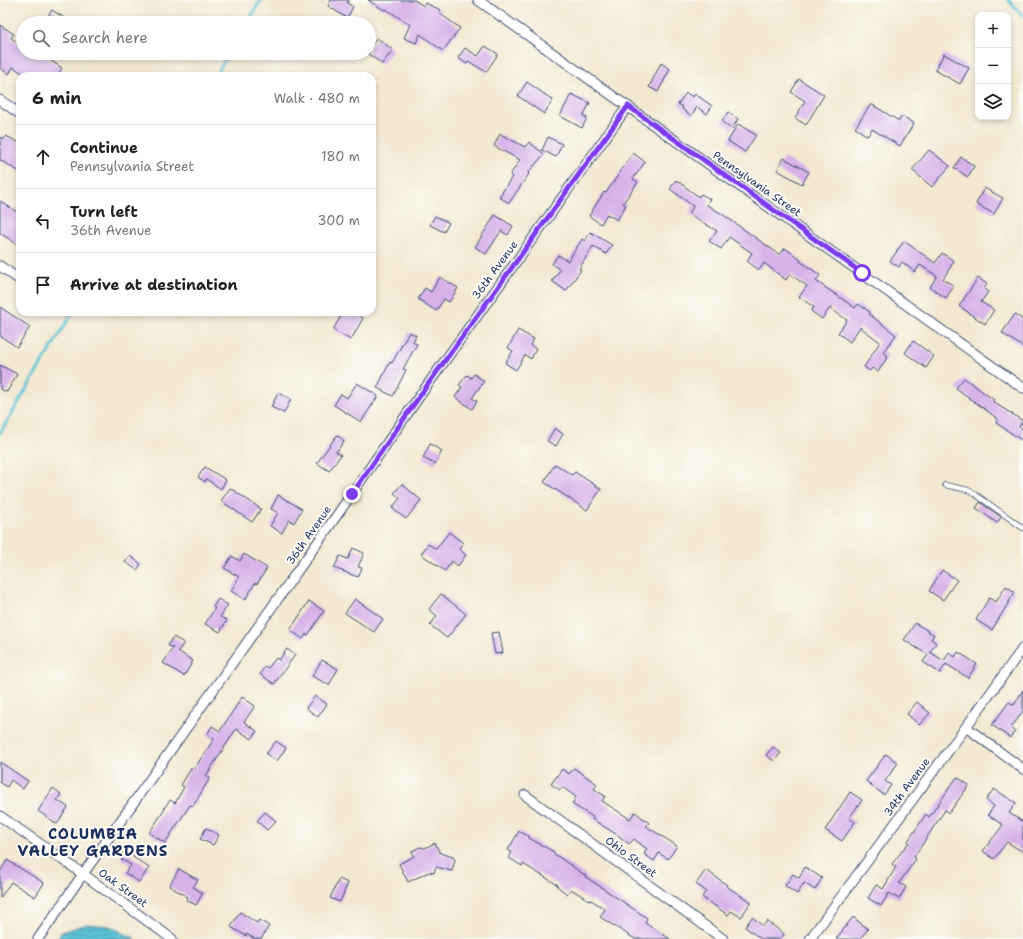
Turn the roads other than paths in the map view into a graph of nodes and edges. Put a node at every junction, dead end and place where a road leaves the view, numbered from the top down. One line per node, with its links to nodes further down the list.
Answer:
1 (478, 0): 3 (street, Pennsylvania Street)
2 (0, 100): 4 (street)
3 (628, 106): 7 (street, Pennsylvania Street); 15 (street, 36th Avenue)
4 (16, 111)
5 (0, 266): 6 (street)
6 (16, 277)
7 (1023, 388)
8 (945, 485): 9 (lane)
9 (1023, 528)
10 (1023, 648): 11 (street, 34th Avenue)
11 (966, 727): 12 (street); 19 (street, 34th Avenue)
12 (1023, 769)
13 (525, 795): 18 (street, Ohio Street)
14 (0, 816): 15 (street, Oak Street)
15 (82, 874): 16 (street, 36th Avenue); 17 (street, Oak Street)
16 (38, 939)
17 (172, 939)
18 (723, 939)
19 (810, 939)

